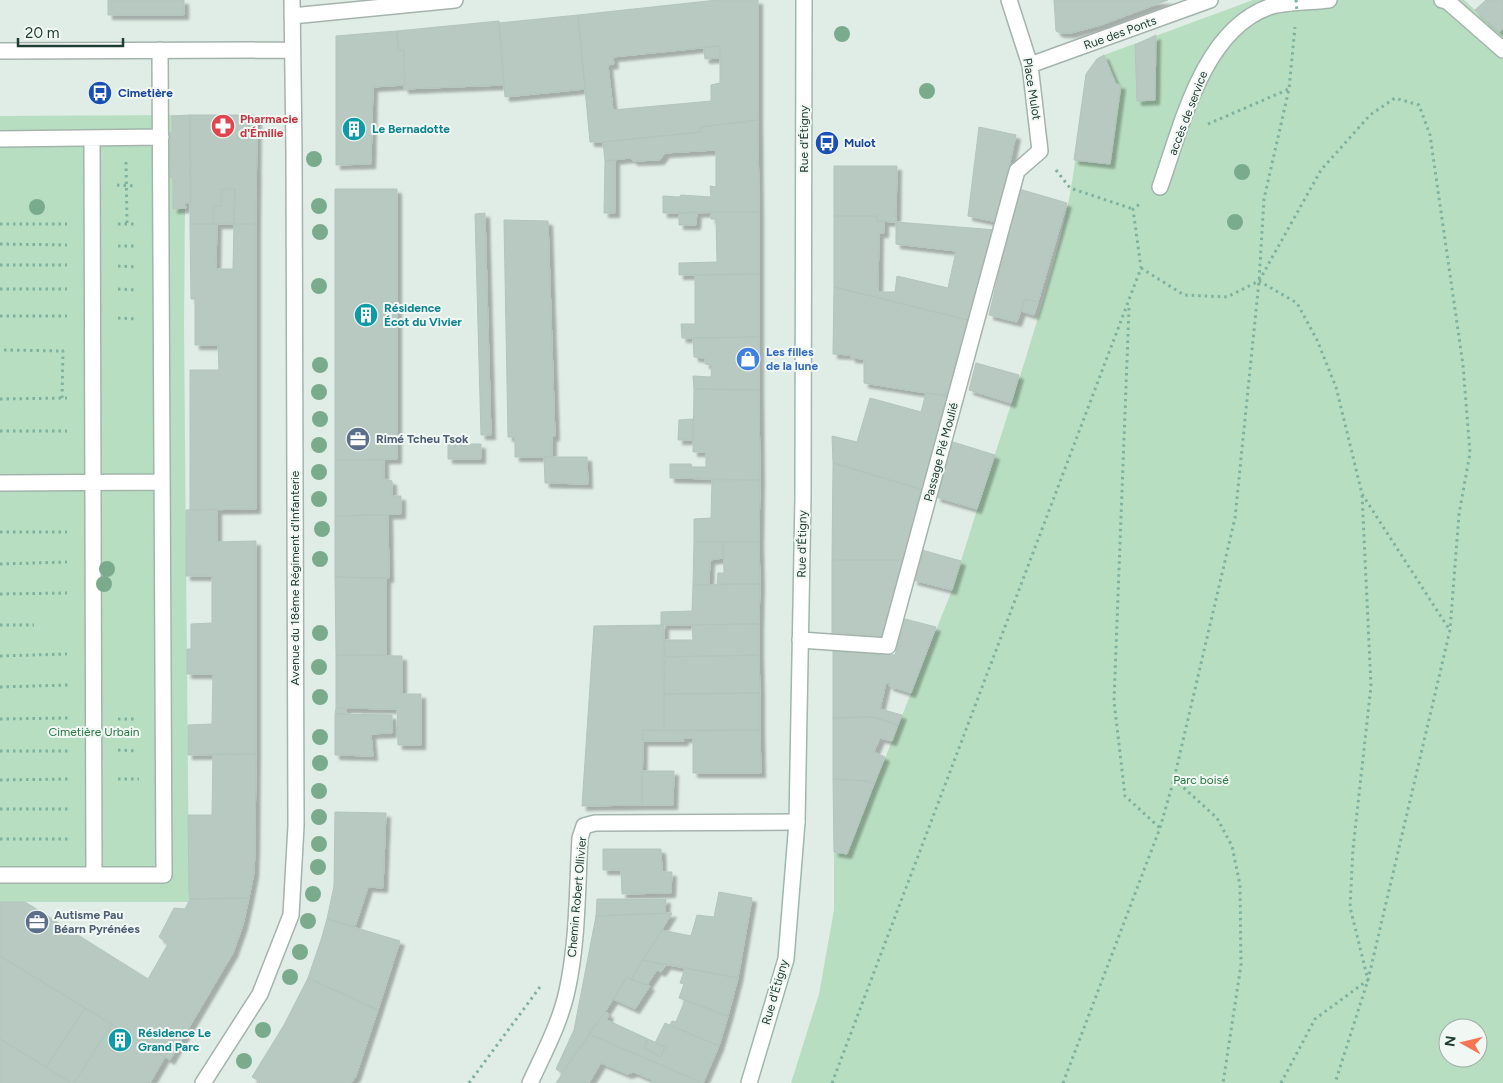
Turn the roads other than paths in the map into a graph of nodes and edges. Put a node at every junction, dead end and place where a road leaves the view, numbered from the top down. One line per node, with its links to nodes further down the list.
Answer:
1 (292, 0): 8 (street, Avenue du 18ème Régiment d'Infanterie)
2 (455, 0): 8 (street)
3 (804, 0): 22 (street, Rue d'Étigny)
4 (1009, 0): 13 (street, Place Mulot)
5 (1210, 0): 13 (street, Rue des Ponts)
6 (1329, 0): 18 (street, accès de service)
7 (1445, 0): 11 (street)
8 (292, 16): 10 (street, Avenue du 18ème Régiment d'Infanterie)
9 (160, 50): 10 (street); 12 (street); 15 (street)
10 (292, 50): 26 (street, Avenue du 18ème Régiment d'Infanterie)
11 (1503, 50)
12 (0, 51)
13 (1030, 65): 17 (street, Place Mulot)
14 (92, 138): 15 (street); 16 (street); 19 (street)
15 (161, 138): 20 (street)
16 (0, 139)
17 (1018, 171): 22 (street, Passage Pié Moulié)
18 (1160, 187)
19 (93, 482): 20 (street); 21 (street); 25 (street)
20 (162, 482): 25 (street)
21 (0, 483)
22 (800, 640): 23 (street, Rue d'Étigny)
23 (797, 822): 27 (street, Chemin Robert Ollivier); 28 (street, Rue d'Étigny)
24 (0, 875): 25 (street)
25 (94, 875)
26 (203, 1083)
27 (530, 1083)
28 (749, 1083)

